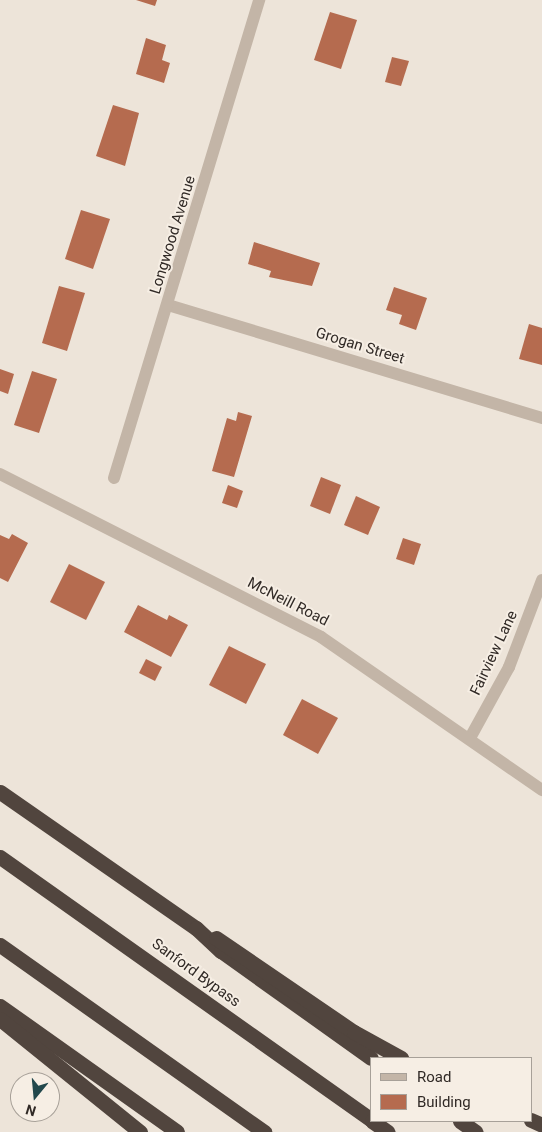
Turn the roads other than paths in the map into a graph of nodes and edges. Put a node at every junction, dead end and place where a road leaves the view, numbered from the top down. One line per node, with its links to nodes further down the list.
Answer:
1 (259, 0): 2 (street, Longwood Avenue)
2 (168, 305): 3 (street, Grogan Street); 5 (street, Longwood Avenue)
3 (542, 418)
4 (0, 474): 7 (street, McNeill Road)
5 (114, 478)
6 (542, 580): 7 (street, Fairview Lane)
7 (470, 738): 8 (street, McNeill Road)
8 (542, 790)
9 (0, 792): 11 (highway)
10 (0, 857): 17 (highway, Sanford Bypass)
11 (196, 928): 15 (highway); 16 (highway)
12 (0, 945): 22 (highway)
13 (0, 1006): 21 (highway)
14 (0, 1019): 20 (highway)
15 (370, 1057)
16 (399, 1057)
17 (370, 1119)
18 (374, 1122): 23 (highway, Sanford Bypass)
19 (461, 1122): 24 (highway)
20 (140, 1132)
21 (177, 1132)
22 (264, 1132)
23 (388, 1132)
24 (476, 1132)

